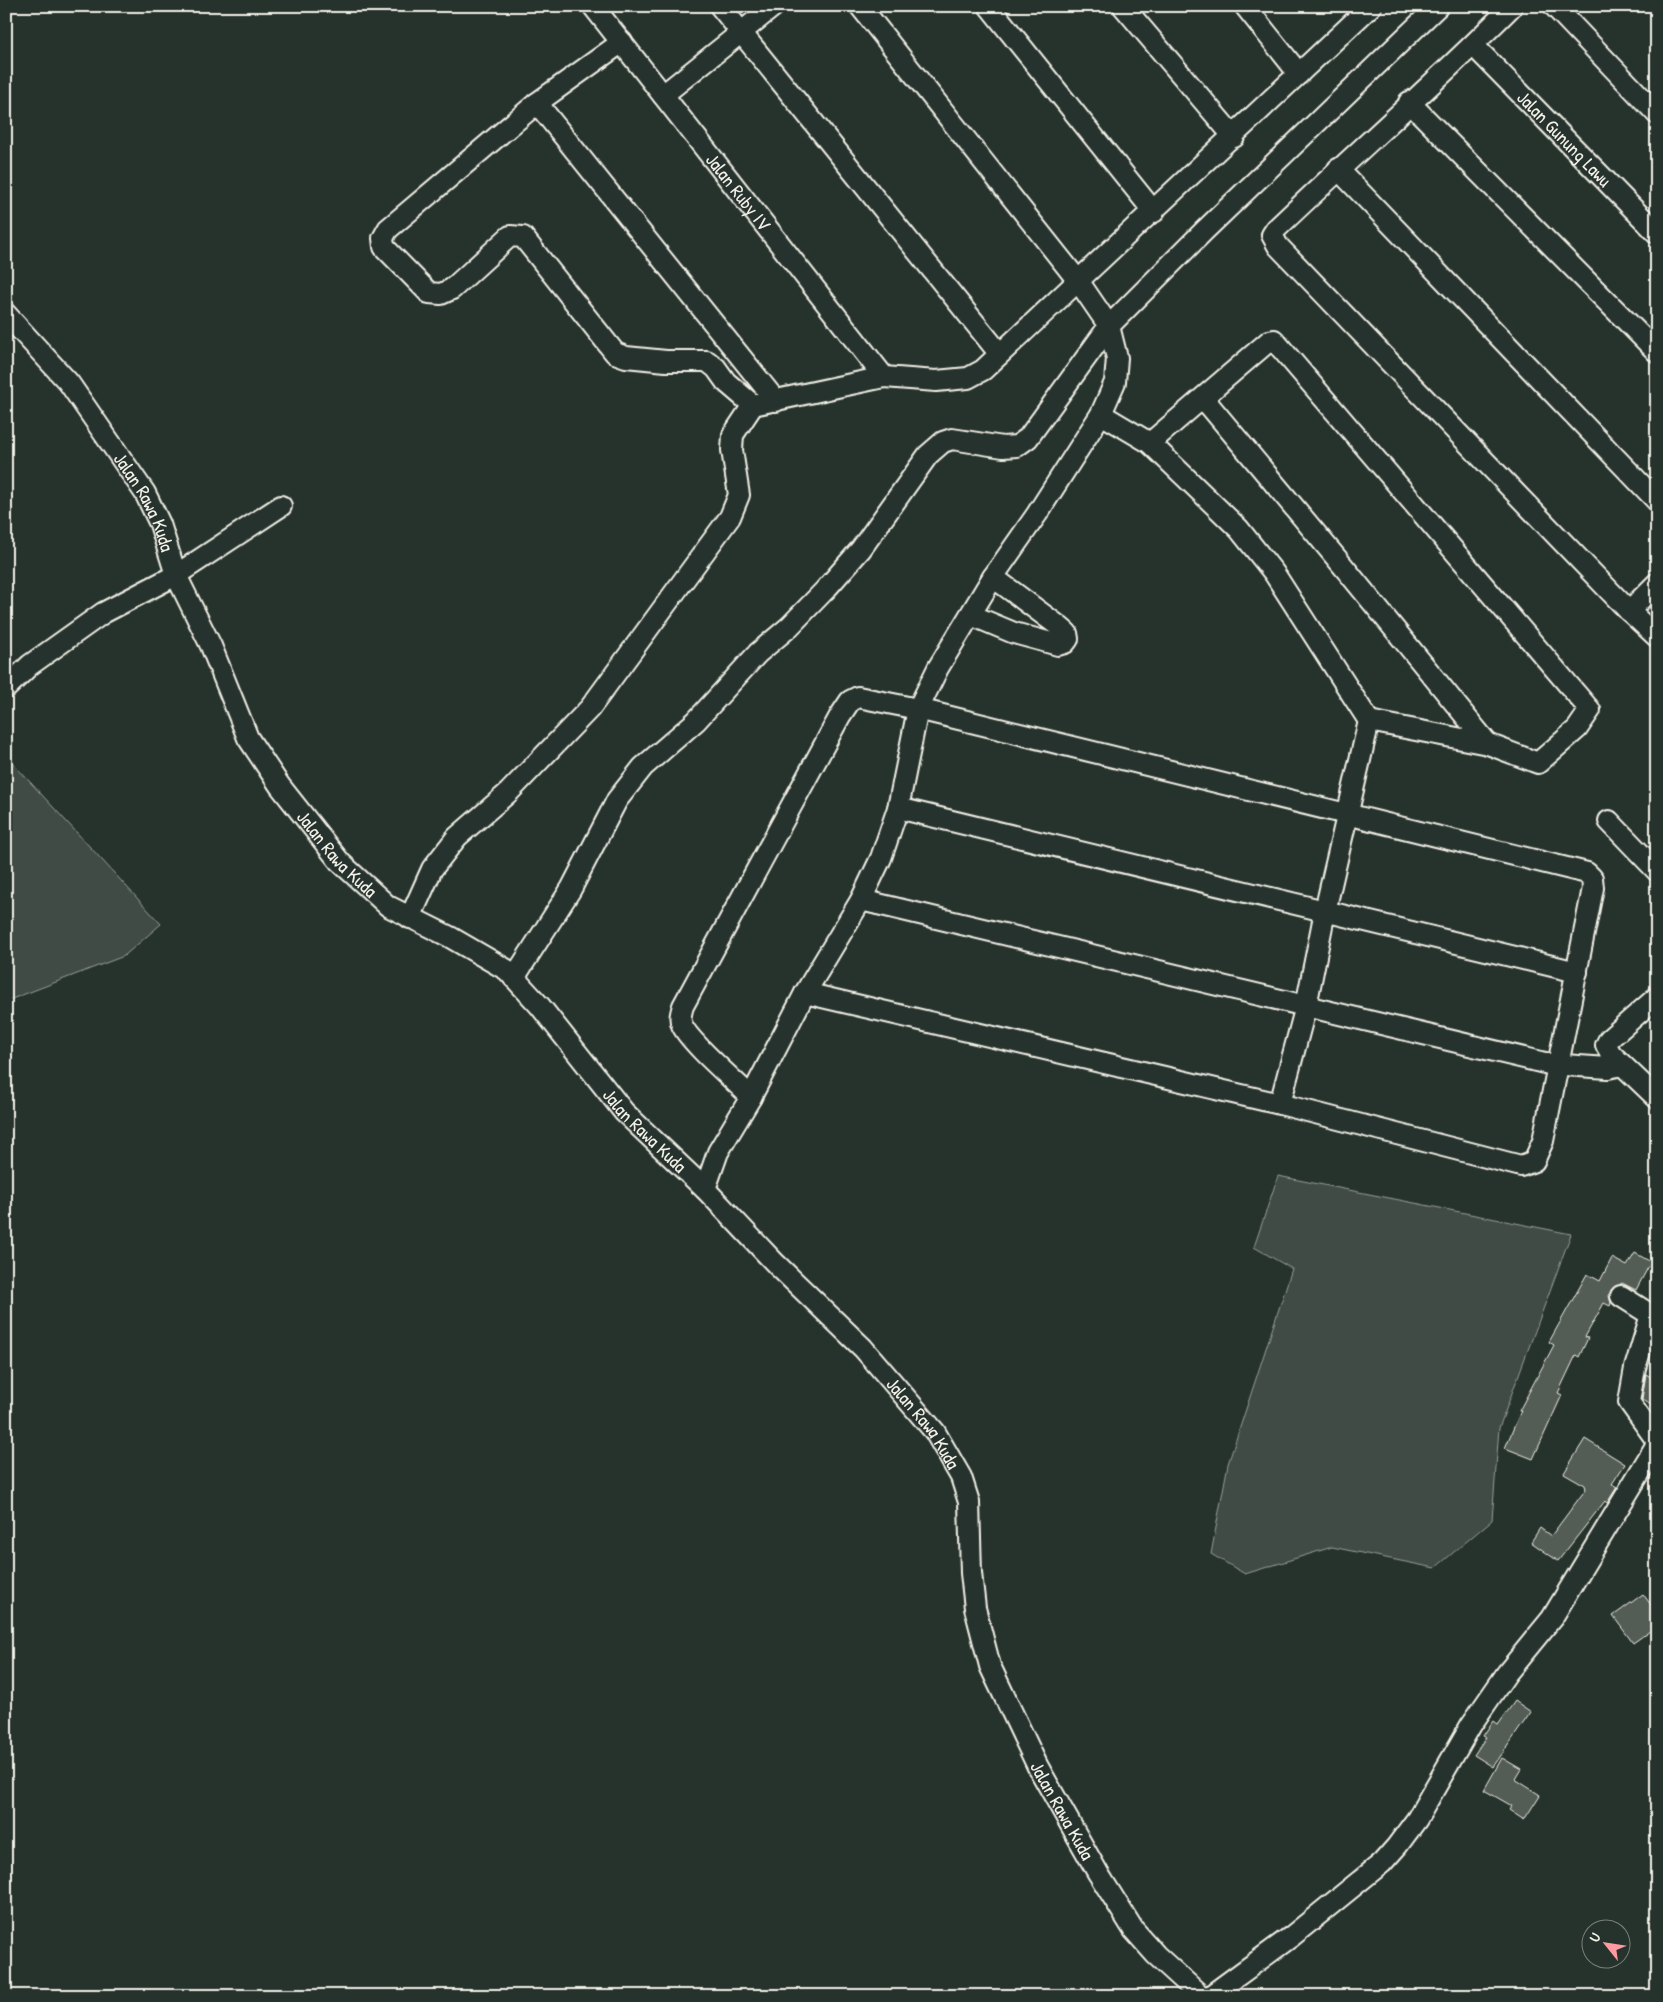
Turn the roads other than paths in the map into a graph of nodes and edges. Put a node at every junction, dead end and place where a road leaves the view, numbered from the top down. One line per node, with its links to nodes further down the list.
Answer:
1 (593, 6): 13 (street, Jalan Ruby IV)
2 (720, 6): 12 (street)
3 (774, 6): 12 (street)
4 (860, 6): 24 (street)
5 (989, 6): 22 (street)
6 (1123, 6): 20 (street)
7 (1245, 6): 15 (street)
8 (1370, 6): 15 (street)
9 (1438, 6): 26 (street)
10 (1512, 6): 14 (street)
11 (1554, 6): 19 (street)
12 (742, 33): 16 (street); 28 (street)
13 (622, 42): 16 (street, Jalan Ruby IV); 18 (street)
14 (1474, 45): 17 (street); 23 (street, Jalan Gunung Lawu)
15 (1299, 74): 20 (street)
16 (663, 95): 29 (street, Jalan Ruby IV)
17 (1409, 102): 21 (street); 27 (street)
18 (537, 103): 31 (street); 32 (street)
19 (1657, 114)
20 (1234, 137): 22 (street)
21 (1338, 169): 35 (street); 40 (street)
22 (1154, 212): 24 (street)
23 (1657, 233)
24 (1079, 282): 26 (street); 28 (street)
25 (6, 314): 37 (street, Jalan Rawa Kuda)
26 (1109, 326): 33 (street); 55 (street)
27 (1657, 352)
28 (999, 353): 29 (street)
29 (884, 377): 31 (street)
30 (1204, 399): 34 (street); 46 (street); 46 (street)
31 (776, 401): 32 (street)
32 (753, 405): 53 (street)
33 (1100, 414): 34 (street); 38 (street)
34 (1150, 443): 45 (street)
35 (1657, 501)
36 (281, 506): 37 (street)
37 (176, 575): 43 (street); 53 (street, Jalan Rawa Kuda)
38 (993, 578): 41 (street); 41 (street)
39 (1657, 583): 40 (street)
40 (1629, 611): 42 (street)
41 (971, 615): 44 (street)
42 (1657, 637)
43 (6, 688)
44 (918, 709): 47 (street); 48 (street); 61 (street)
45 (1369, 721): 46 (street); 48 (street)
46 (1488, 744)
47 (898, 808): 51 (street); 52 (street)
48 (1349, 815): 52 (street); 54 (street)
49 (1609, 821): 50 (street)
50 (1657, 871)
51 (861, 900): 56 (street); 58 (street)
52 (1325, 911): 54 (street); 58 (street)
53 (410, 918): 55 (street, Jalan Rawa Kuda)
54 (1577, 972): 60 (street)
55 (514, 978): 64 (street, Jalan Rawa Kuda)
56 (805, 993): 61 (street); 63 (street)
57 (1657, 997): 59 (street)
58 (1306, 1006): 60 (street); 63 (street)
59 (1622, 1065): 60 (street); 62 (street)
60 (1559, 1067): 63 (street)
61 (751, 1097): 64 (street)
62 (1657, 1098)
63 (1280, 1104)
64 (705, 1189): 68 (street, Jalan Rawa Kuda)
65 (1621, 1296): 66 (street)
66 (1654, 1316): 67 (street)
67 (1657, 1443): 69 (street)
68 (1202, 1996)
69 (1210, 1996)

